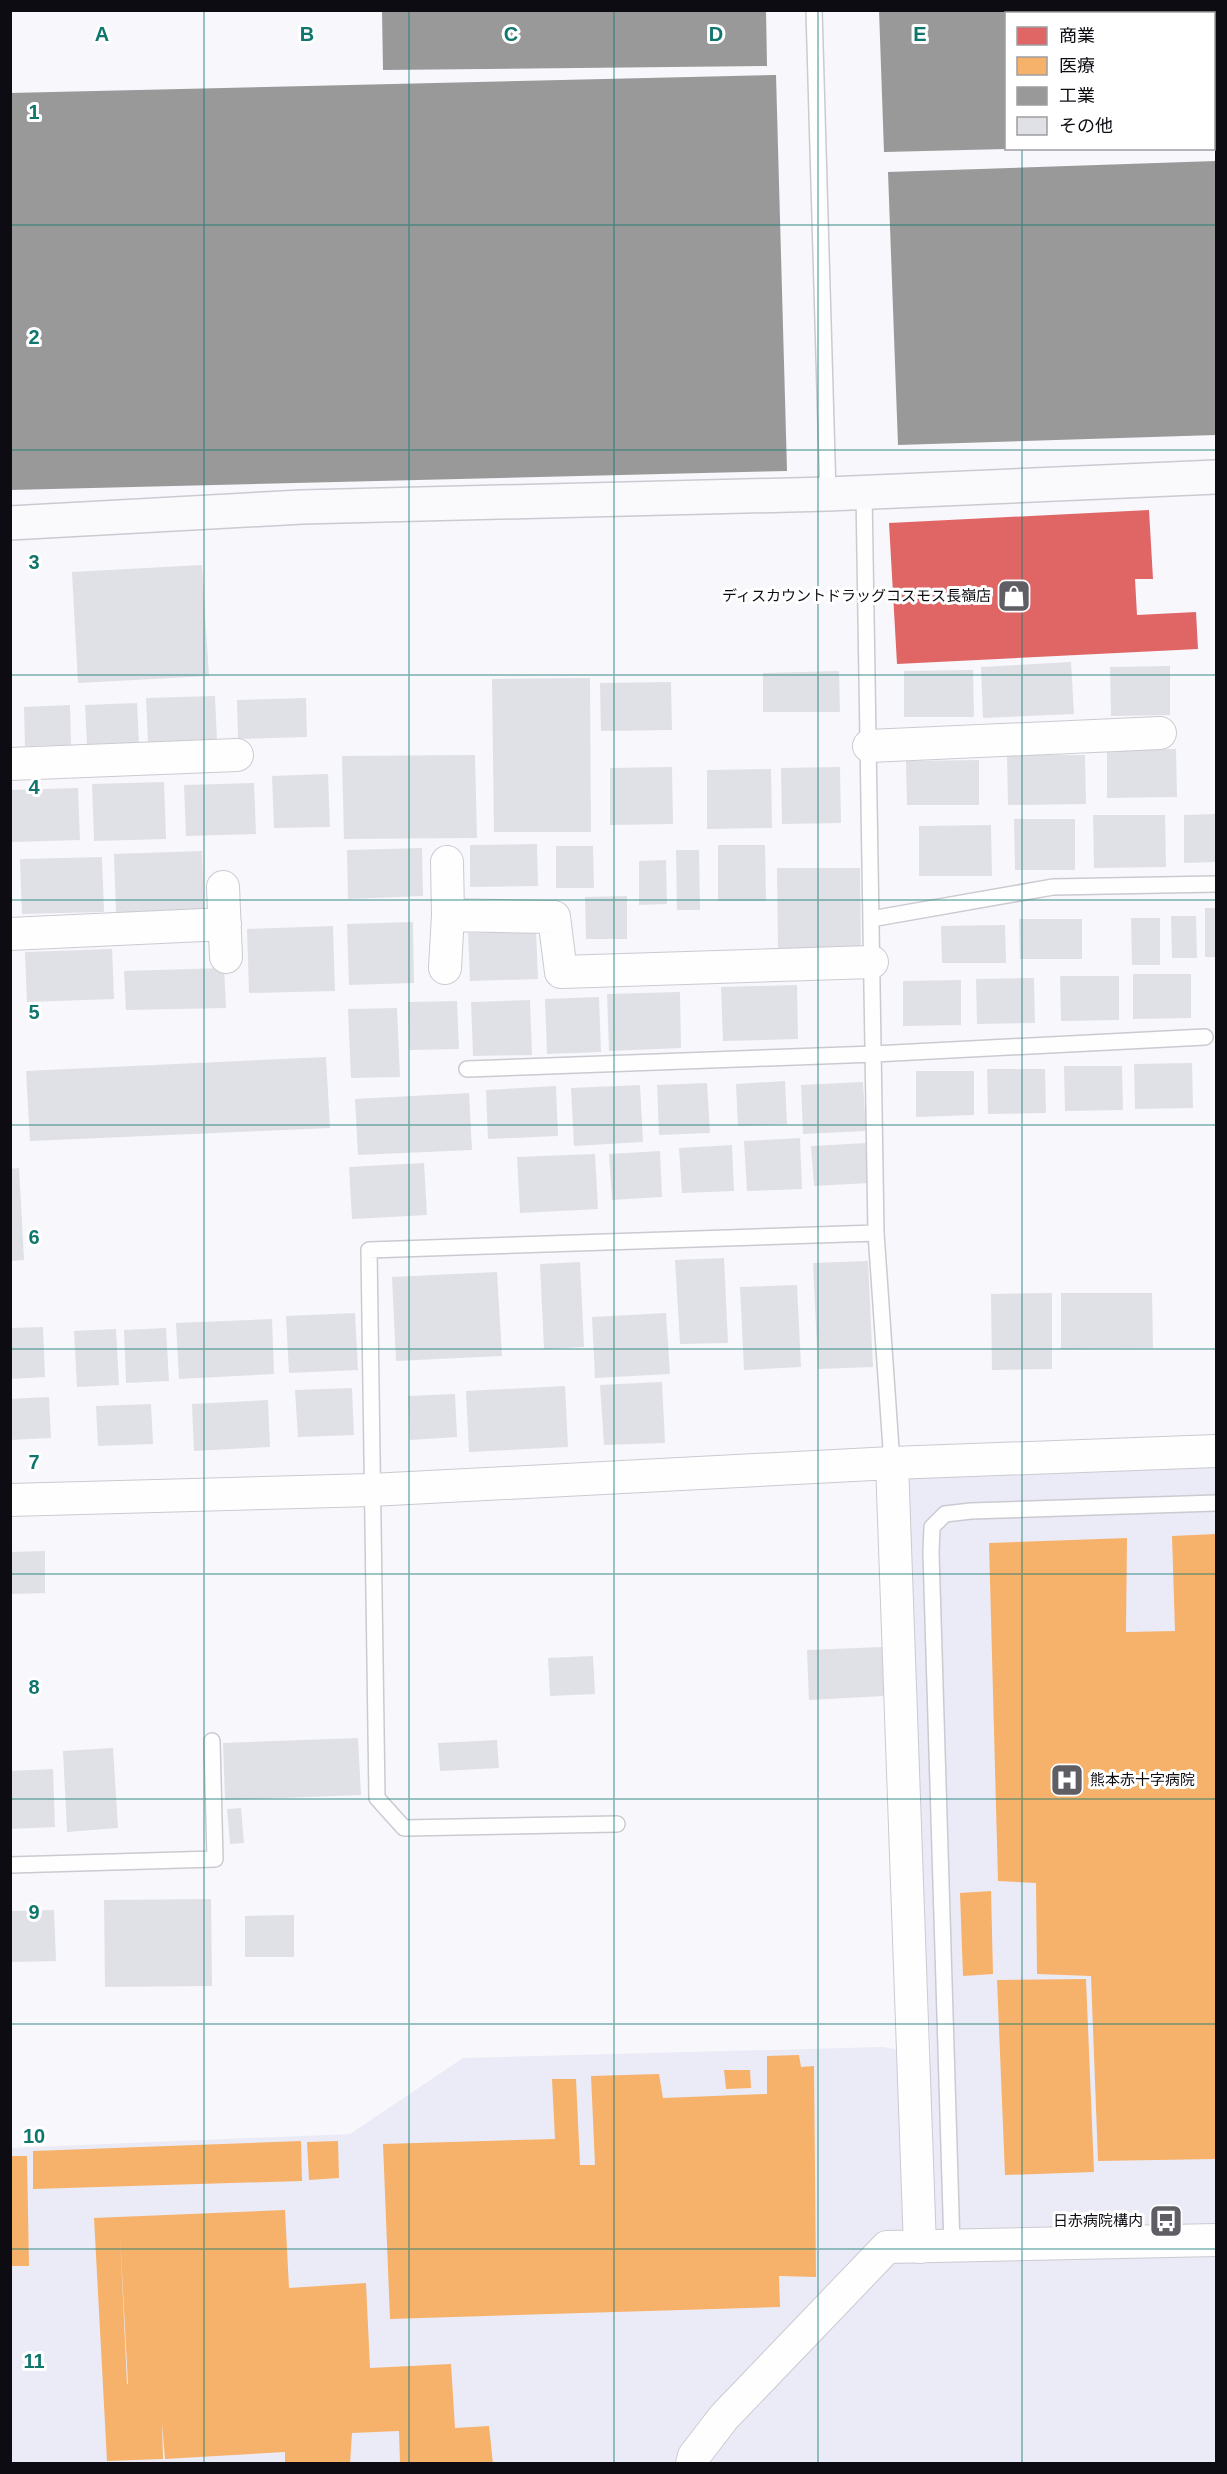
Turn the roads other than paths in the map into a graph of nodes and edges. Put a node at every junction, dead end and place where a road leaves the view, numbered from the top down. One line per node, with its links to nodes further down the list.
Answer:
1 (814, 10): 4 (lane)
2 (1216, 477): 3 (street)
3 (864, 493): 4 (street); 7 (lane)
4 (828, 494): 5 (street)
5 (10, 523)
6 (1160, 733): 7 (street)
7 (868, 746): 14 (lane)
8 (237, 755): 9 (street)
9 (10, 764)
10 (447, 862): 13 (street)
11 (1216, 884): 14 (lane)
12 (223, 887): 15 (street)
13 (448, 915): 18 (street); 19 (street)
14 (871, 919): 18 (lane)
15 (225, 924): 16 (street); 17 (street)
16 (10, 934)
17 (226, 957)
18 (872, 962): 21 (lane)
19 (445, 968)
20 (1204, 1037): 21 (lane)
21 (874, 1054): 22 (lane); 23 (lane)
22 (467, 1069)
23 (876, 1233): 25 (lane); 26 (lane)
24 (1216, 1451): 25 (street)
25 (892, 1463): 26 (street); 34 (street)
26 (370, 1491): 27 (street); 30 (lane)
27 (10, 1500)
28 (1216, 1503): 33 (lane)
29 (212, 1741): 31 (lane)
30 (617, 1824)
31 (10, 1865)
32 (1216, 2240): 33 (street)
33 (952, 2246): 34 (street)
34 (920, 2247): 35 (street)
35 (692, 2463)

